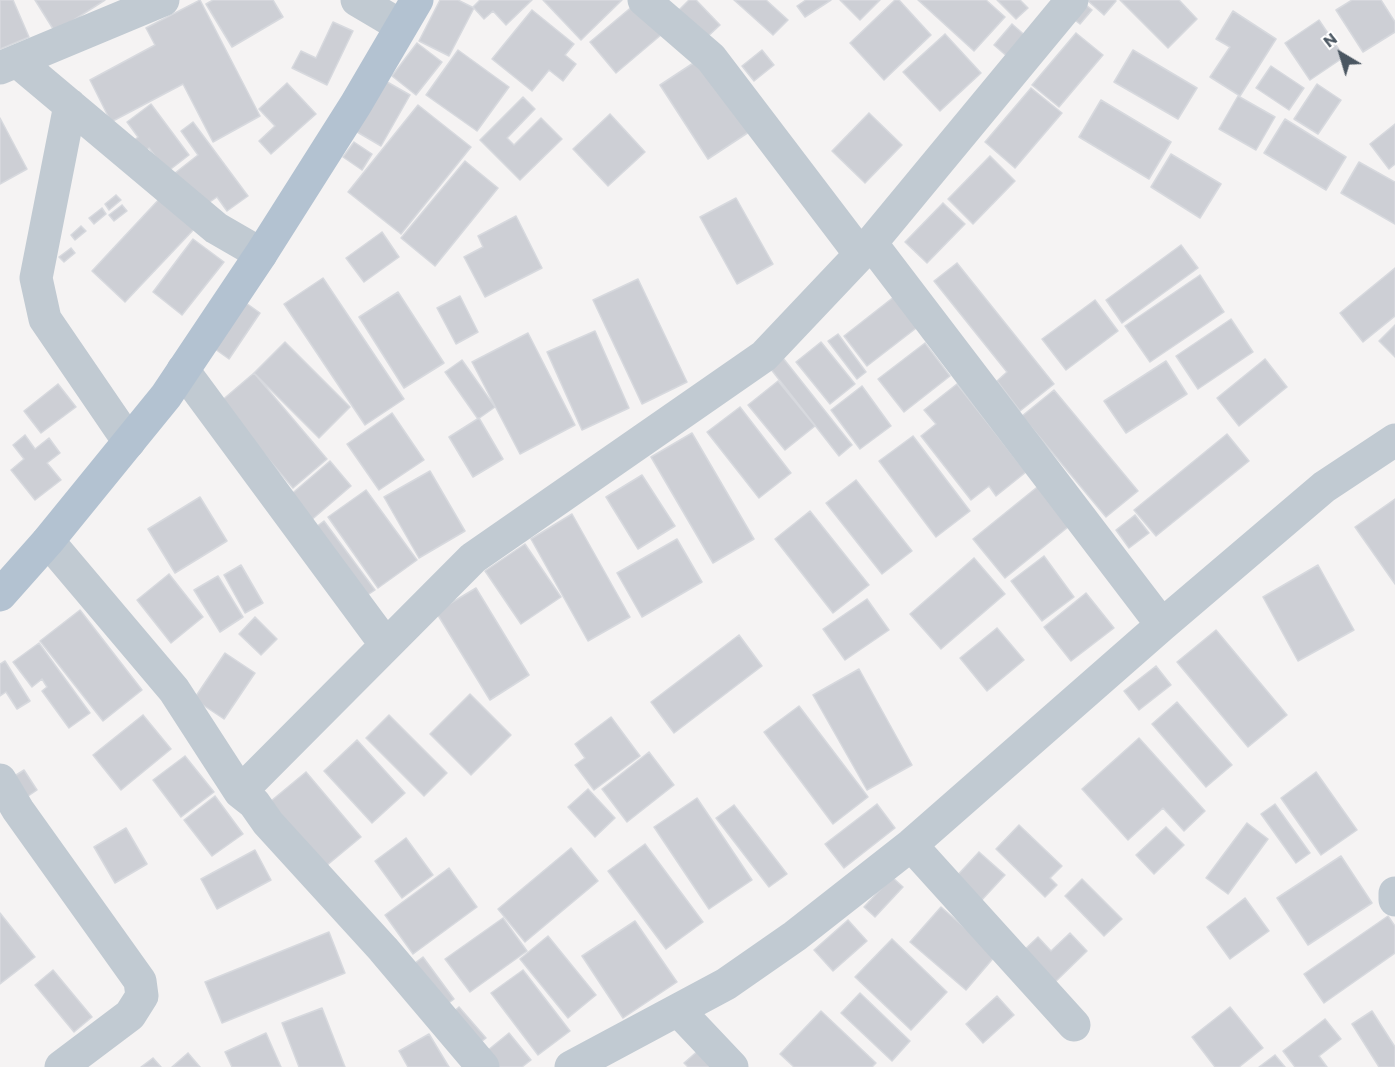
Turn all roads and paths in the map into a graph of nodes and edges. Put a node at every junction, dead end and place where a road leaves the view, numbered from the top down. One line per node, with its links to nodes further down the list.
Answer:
1 (163, 0): 6 (street)
2 (357, 0): 5 (street)
3 (644, 0): 8 (street)
4 (1072, 0): 8 (street)
5 (409, 13): 9 (main road)
6 (8, 65): 7 (street)
7 (70, 105): 9 (street); 12 (street)
8 (865, 248): 15 (street); 16 (street)
9 (261, 254): 10 (main road)
10 (183, 370): 12 (main road); 16 (street)
11 (1395, 440): 15 (street)
12 (129, 442): 13 (main road)
13 (48, 541): 14 (main road); 18 (street)
14 (0, 595)
15 (1162, 625): 19 (street)
16 (386, 645): 18 (street)
17 (0, 780): 24 (street)
18 (240, 792): 25 (street)
19 (911, 845): 22 (street); 23 (street)
20 (1395, 893): 21 (street)
21 (1395, 900)
22 (678, 1010): 26 (street); 27 (street)
23 (1074, 1025)
24 (61, 1067)
25 (483, 1067)
26 (571, 1067)
27 (732, 1067)

